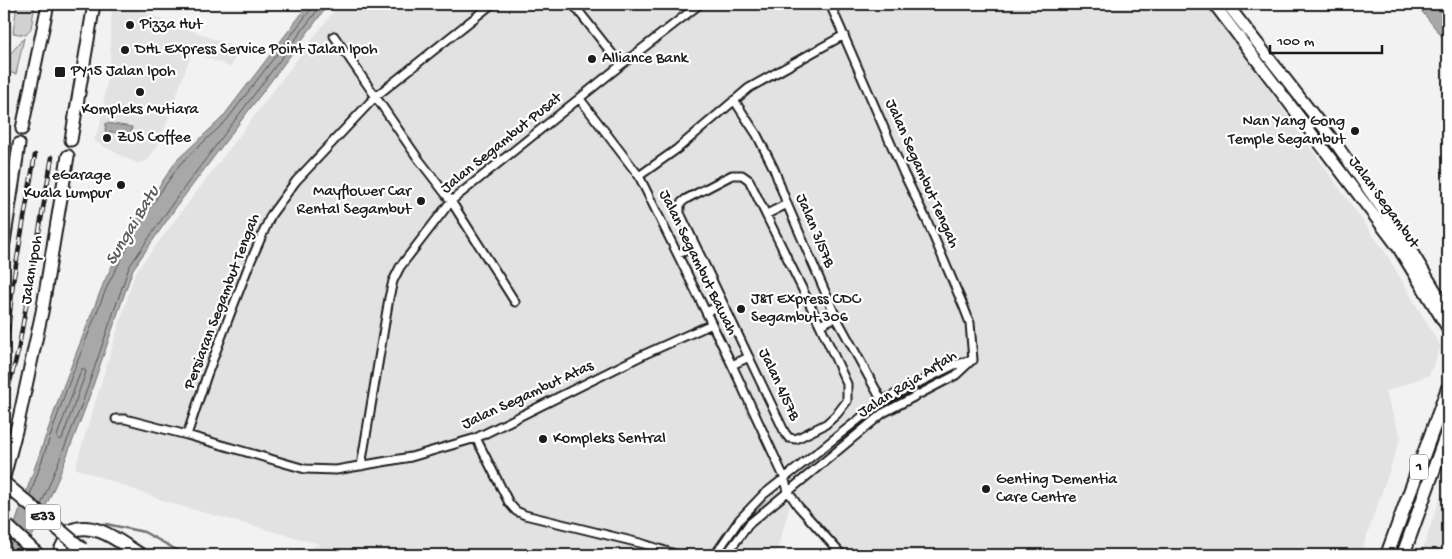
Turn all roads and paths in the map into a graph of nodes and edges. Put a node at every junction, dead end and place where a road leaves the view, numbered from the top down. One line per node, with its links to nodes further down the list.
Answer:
1 (48, 4): 15 (main road)
2 (94, 4): 16 (main road)
3 (492, 4): 12 (street, Persiaran Segambut Tengah)
4 (573, 4): 11 (street)
5 (700, 4): 11 (street, Jalan Segambut Pusat)
6 (830, 4): 10 (street, Jalan Segambut Tengah)
7 (1214, 4): 34 (main road, Jalan Segambut)
8 (1227, 4): 29 (main road, Jalan Segambut)
9 (334, 36): 12 (street)
10 (844, 36): 14 (street); 36 (street, Jalan Segambut Tengah)
11 (621, 64): 13 (street, Jalan Segambut Pusat)
12 (375, 97): 20 (street); 42 (street, Persiaran Segambut Tengah)
13 (580, 99): 19 (street, Jalan Segambut Bawah); 20 (street, Jalan Segambut Pusat)
14 (734, 100): 19 (street); 21 (street, Jalan 3/57B)
15 (22, 130)
16 (71, 140)
17 (19, 144): 22 (main road, Jalan Ipoh)
18 (68, 156): 45 (main road, Jalan Ipoh)
19 (639, 176): 26 (street, Jalan Segambut Bawah)
20 (451, 201): 27 (street); 44 (street, Jalan Segambut Pusat)
21 (787, 204): 23 (street); 31 (street, Jalan 3/57B)
22 (7, 208): 24 (main road, Jalan Ipoh)
23 (767, 214): 25 (street, Jalan 4/57B); 33 (street, Jalan 4/57B)
24 (4, 242)
25 (695, 246): 26 (street); 28 (street, Jalan 4/57B)
26 (678, 254): 30 (street, Jalan Segambut Bawah)
27 (515, 302)
28 (723, 304): 30 (street); 35 (street, Jalan 4/57B)
29 (1448, 311)
30 (706, 312): 32 (street, Jalan Segambut Bawah)
31 (836, 317): 33 (street); 39 (street, Jalan 3/57B)
32 (712, 324): 37 (street, Jalan Segambut Bawah); 43 (street, Jalan Segambut Atas)
33 (820, 325): 35 (street, Jalan 4/57B)
34 (1448, 329)
35 (750, 357): 37 (street)
36 (974, 360): 39 (street, Jalan Raja Arfah); 48 (street, Jalan Raja Arfah)
37 (732, 366): 46 (street, Jalan Segambut Bawah)
38 (1447, 392): 60 (highway, 1)
39 (882, 400): 46 (street, Jalan Raja Arfah)
40 (116, 419): 42 (street, Jalan Segambut Atas)
41 (1448, 430): 61 (highway, 1)
42 (188, 435): 44 (street, Jalan Segambut Atas)
43 (476, 438): 44 (street, Jalan Segambut Atas); 56 (street)
44 (361, 466)
45 (5, 473): 47 (street)
46 (784, 477): 48 (street, Jalan Segambut Bawah); 57 (street, Jalan Raja Arfah)
47 (4, 483): 54 (highway, E33, bridge)
48 (788, 491): 58 (street, Jalan Raja Arfah); 59 (street)
49 (4, 523): 51 (highway, E33)
50 (70, 531): 52 (highway); 53 (highway); 55 (highway)
51 (38, 555)
52 (54, 555)
53 (58, 555)
54 (90, 555)
55 (141, 555)
56 (678, 555)
57 (715, 555)
58 (726, 555)
59 (842, 555)
60 (1387, 555)
61 (1403, 555)

